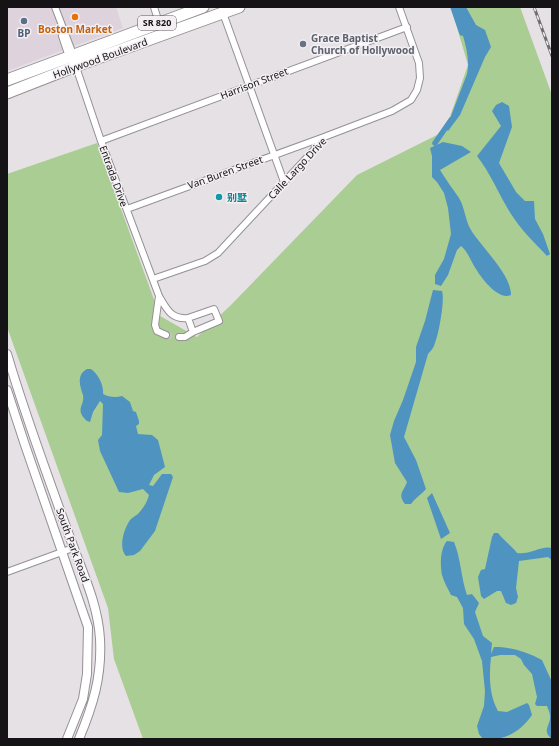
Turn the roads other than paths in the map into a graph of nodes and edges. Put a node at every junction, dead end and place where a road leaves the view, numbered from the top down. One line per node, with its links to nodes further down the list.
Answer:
1 (154, 7): 7 (street)
2 (204, 7): 7 (highway, Hollywood Boulevard / SR 820); 9 (highway)
3 (239, 7): 6 (highway, Hollywood Boulevard / SR 820)
4 (399, 7): 8 (street, Calle Largo Drive)
5 (56, 9): 10 (street, Entrada Drive)
6 (224, 10): 9 (highway, Hollywood Boulevard / SR 820); 13 (street)
7 (159, 23): 10 (highway, Hollywood Boulevard / SR 820)
8 (407, 26): 13 (street, Harrison Street); 15 (street, Calle Largo Drive)
9 (180, 28): 11 (highway, Hollywood Boulevard / SR 820)
10 (72, 55): 11 (street, Entrada Drive); 12 (highway, Hollywood Boulevard / SR 820)
11 (76, 66): 14 (highway, Hollywood Boulevard / SR 820); 16 (street, Entrada Drive)
12 (7, 80)
13 (248, 85): 16 (street, Harrison Street); 17 (street)
14 (7, 93)
15 (324, 137): 17 (street, Van Buren Street); 18 (street, Calle Largo Drive)
16 (101, 141): 19 (street, Entrada Drive)
17 (274, 154): 18 (street); 19 (street, Van Buren Street)
18 (284, 182): 20 (street, Calle Largo Drive)
19 (127, 209): 20 (street, Entrada Drive)
20 (153, 279): 21 (street, Entrada Drive)
21 (159, 296): 22 (street, Entrada Drive); 23 (street)
22 (167, 311): 23 (street); 24 (street)
23 (156, 315): 26 (street)
24 (188, 318): 25 (street); 25 (street)
25 (193, 332): 27 (street)
26 (166, 335)
27 (179, 337)
28 (7, 354): 30 (street, South Park Road)
29 (7, 390): 31 (street, South Park Road)
30 (74, 548): 31 (street); 34 (street, South Park Road)
31 (62, 552): 32 (street); 33 (street, South Park Road)
32 (7, 572)
33 (67, 739)
34 (79, 739)

